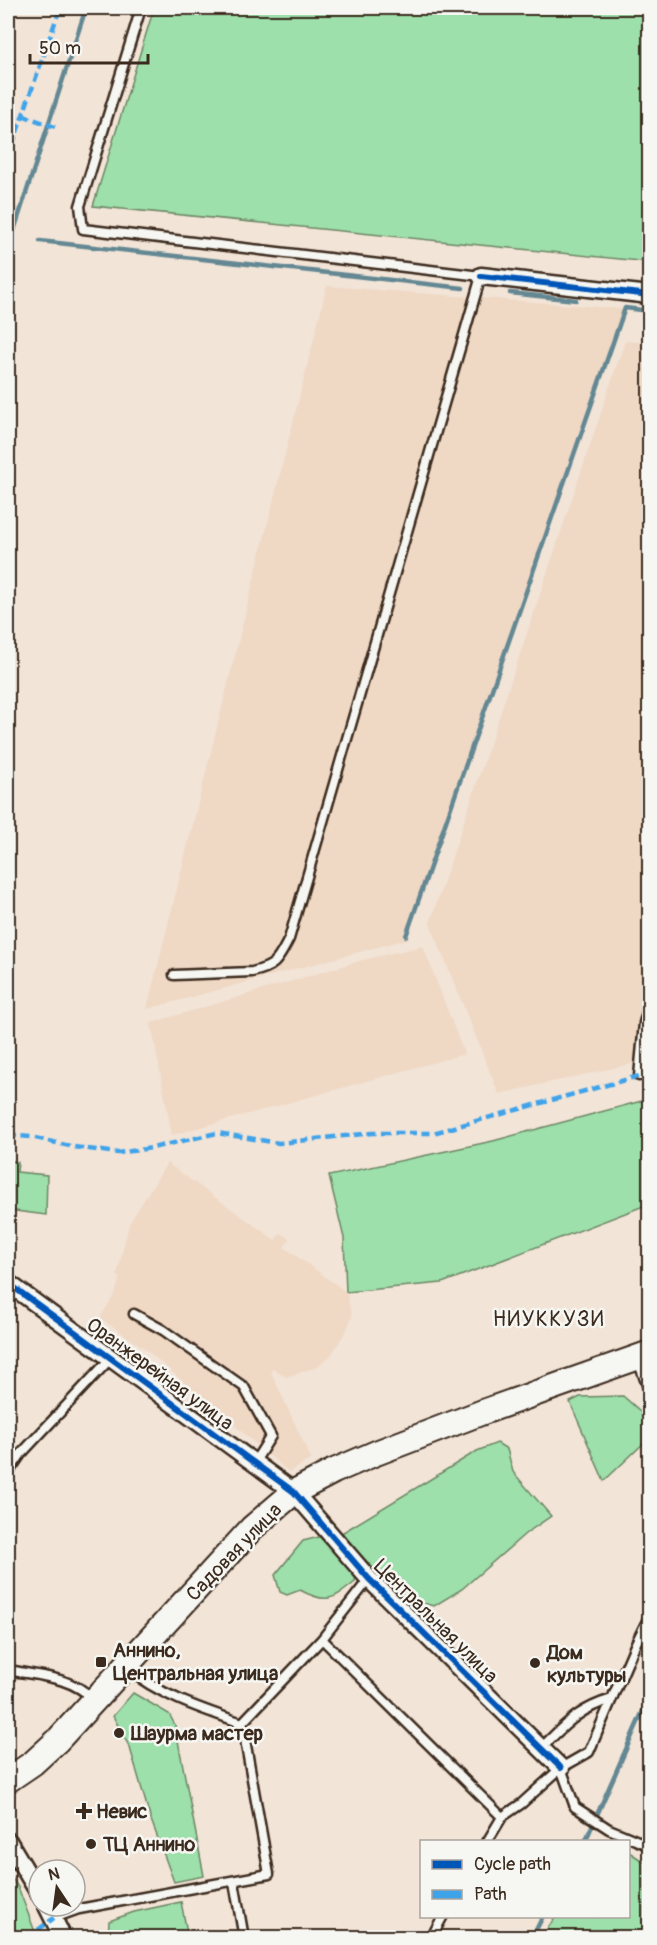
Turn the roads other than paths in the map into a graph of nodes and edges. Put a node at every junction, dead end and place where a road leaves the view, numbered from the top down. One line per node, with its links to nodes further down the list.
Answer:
1 (141, 8): 2 (lane)
2 (481, 276): 3 (street); 4 (lane)
3 (650, 295)
4 (174, 975)
5 (650, 1001): 6 (lane)
6 (639, 1076)
7 (8, 1283): 10 (street, Оранжерейная улица)
8 (134, 1314): 12 (lane)
9 (643, 1356): 11 (lane); 14 (main road, Садовая улица)
10 (111, 1359): 12 (street, Оранжерейная улица); 13 (lane)
11 (650, 1392)
12 (254, 1463): 14 (street, Оранжерейная улица)
13 (8, 1473)
14 (294, 1492): 15 (street, Центральная улица); 18 (main road, Садовая улица)
15 (369, 1579): 17 (lane); 23 (street, Центральная улица)
16 (650, 1615): 20 (lane)
17 (322, 1639): 22 (lane); 26 (lane)
18 (126, 1667): 21 (main road, Садовая улица); 22 (lane)
19 (8, 1670): 21 (lane)
20 (612, 1699): 23 (lane); 24 (lane)
21 (95, 1701): 25 (main road, Садовая улица)
22 (242, 1723): 31 (lane)
23 (541, 1748): 24 (street, Центральная улица)
24 (561, 1768): 26 (lane); 29 (lane)
25 (8, 1780)
26 (502, 1817): 27 (lane)
27 (488, 1840)
28 (8, 1841): 30 (street)
29 (648, 1842)
30 (27, 1873)
31 (234, 1882): 32 (lane); 36 (lane)
32 (87, 1908)
33 (53, 1918): 35 (street)
34 (442, 1918): 37 (lane)
35 (63, 1938)
36 (244, 1938)
37 (431, 1938)

